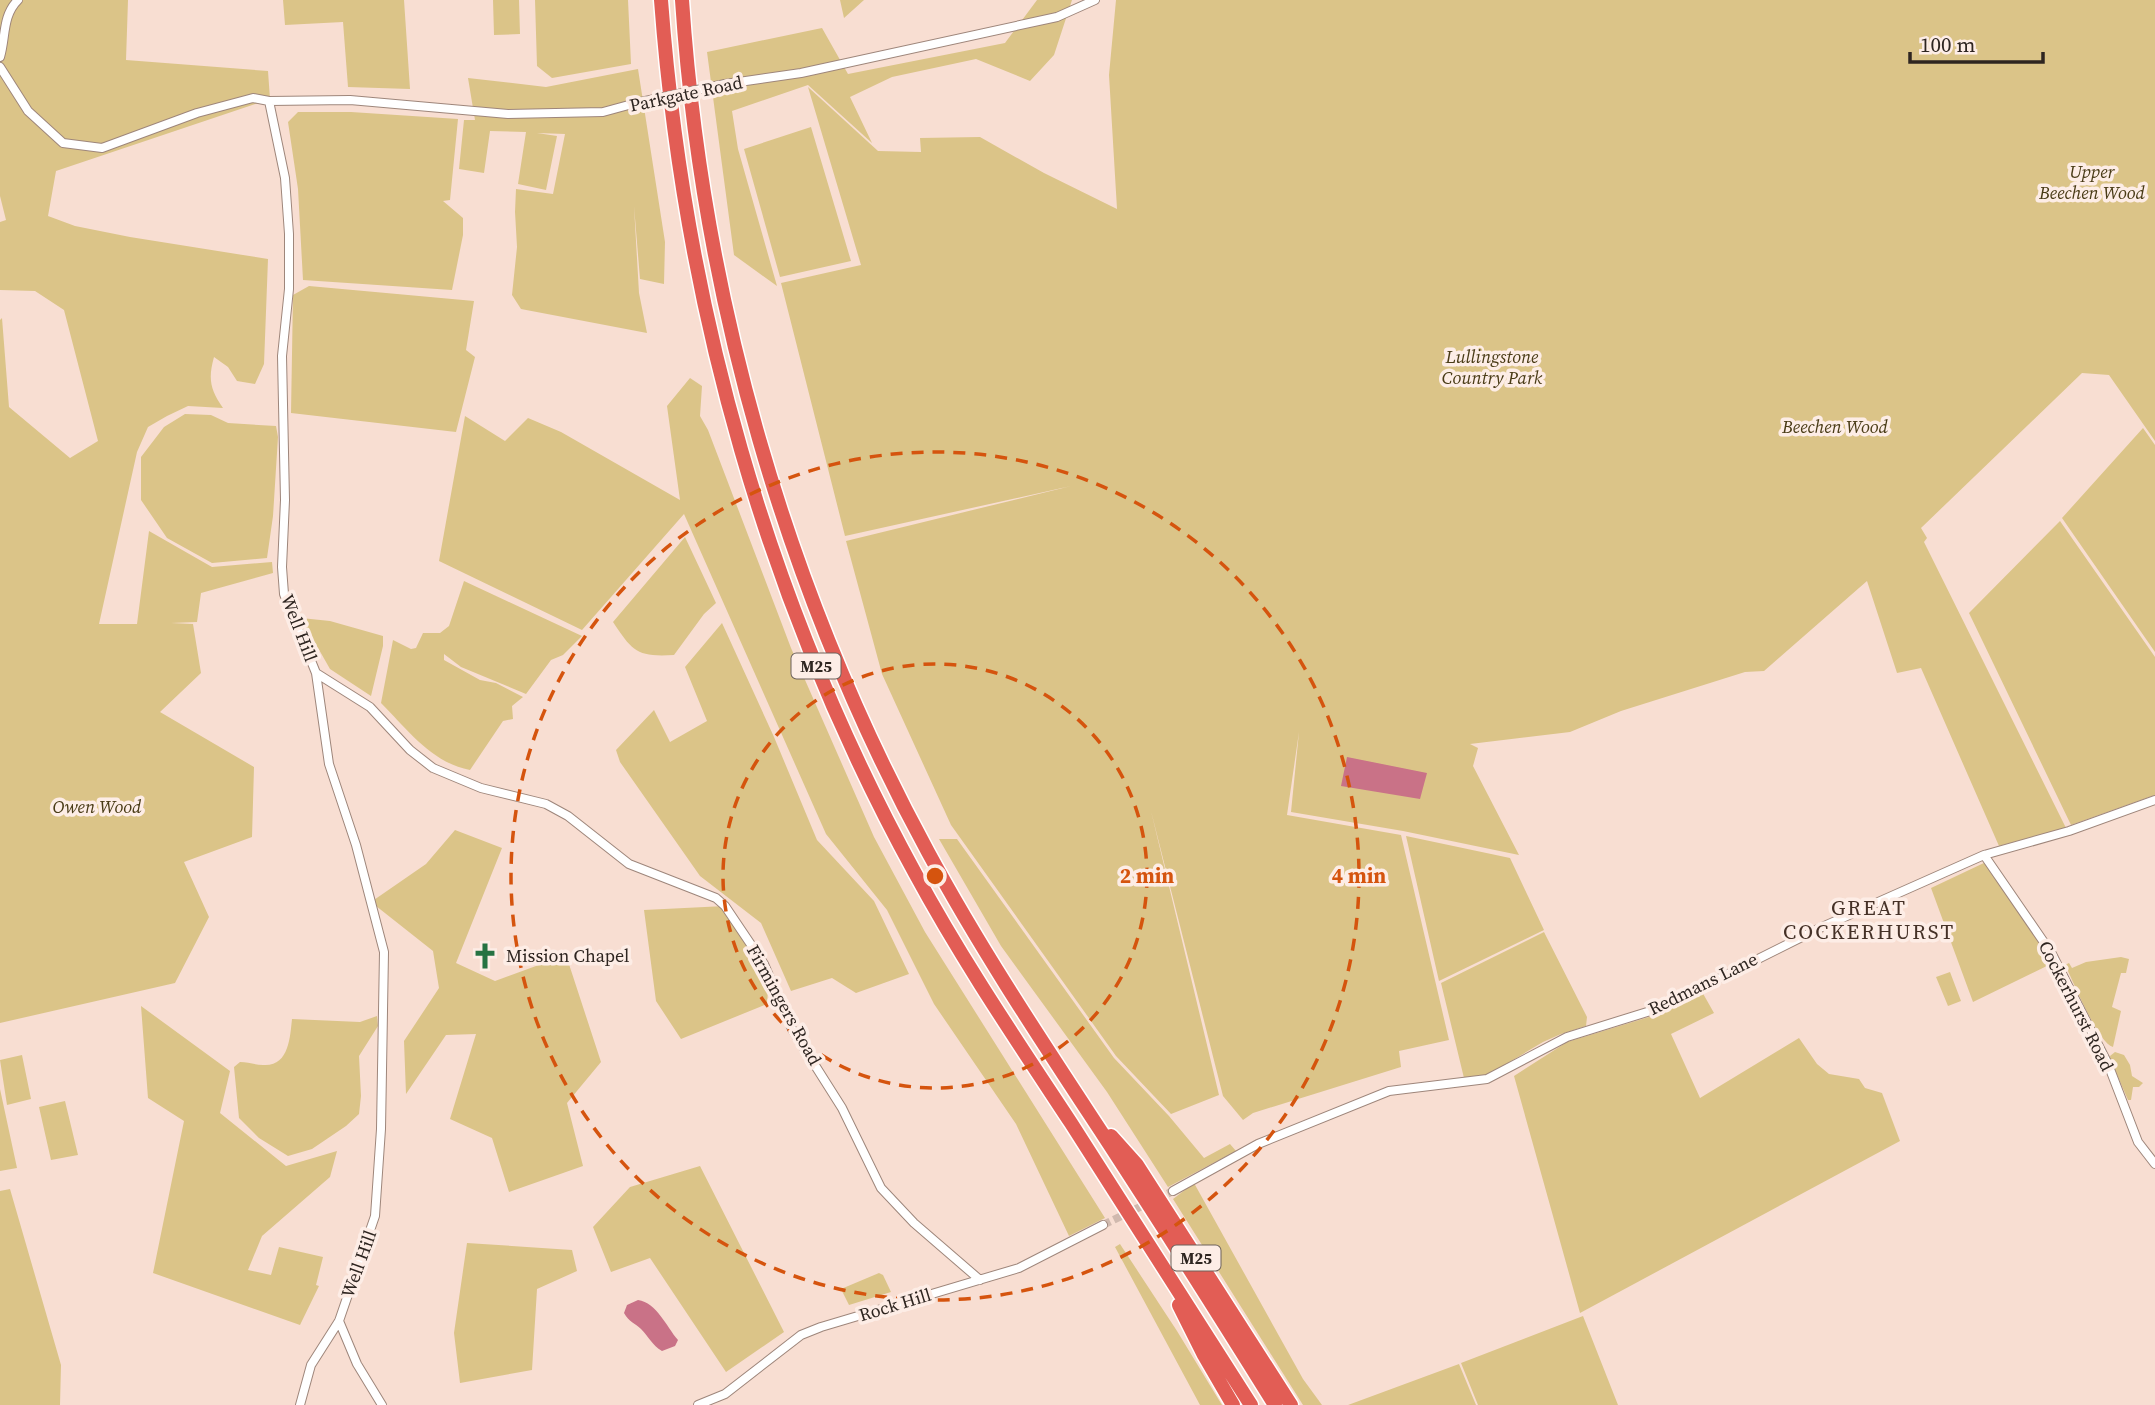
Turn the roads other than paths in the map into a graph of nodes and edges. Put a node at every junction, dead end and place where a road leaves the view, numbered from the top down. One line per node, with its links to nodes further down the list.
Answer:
1 (18, 0): 5 (street)
2 (661, 0): 15 (highway, M25)
3 (682, 0): 11 (highway, M25)
4 (1095, 0): 7 (street, Parkgate Road, bridge)
5 (0, 57)
6 (0, 67): 7 (street)
7 (269, 102): 8 (street, Well Hill)
8 (316, 673): 16 (street, Firmingers Road); 17 (street, Well Hill)
9 (2155, 800): 10 (street, Redmans Lane)
10 (1984, 855): 12 (street, Cockerhurst Road); 13 (street, Redmans Lane)
11 (1092, 1118): 23 (highway, M25); 24 (highway, M25)
12 (2155, 1164)
13 (1173, 1191)
14 (1103, 1225): 16 (street, Rock Hill)
15 (1159, 1260): 21 (highway, M25); 22 (highway, M25)
16 (980, 1280): 20 (street, Rock Hill)
17 (338, 1321): 18 (street, Well Hill); 19 (street)
18 (300, 1405)
19 (382, 1405)
20 (698, 1405)
21 (1233, 1405)
22 (1251, 1405)
23 (1275, 1405)
24 (1291, 1405)

